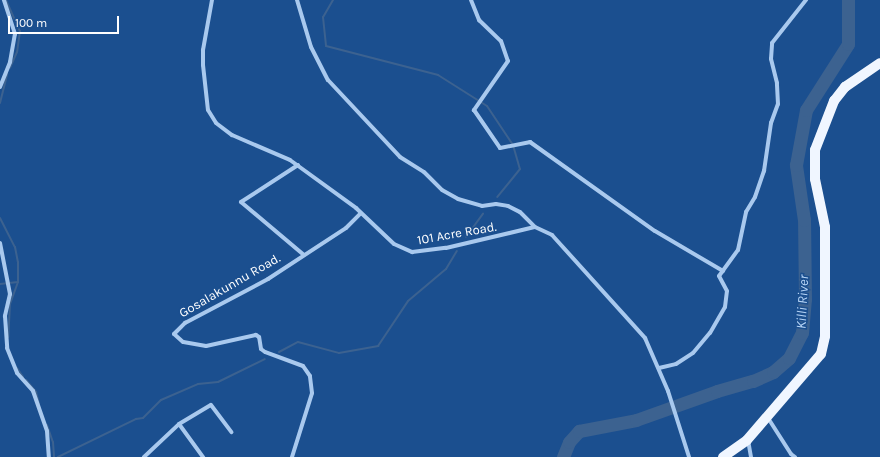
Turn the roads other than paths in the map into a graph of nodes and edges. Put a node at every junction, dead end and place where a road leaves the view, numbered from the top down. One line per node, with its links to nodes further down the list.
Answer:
1 (4, 0): 7 (street)
2 (212, 0): 8 (street, 101 Acre Road.)
3 (297, 0): 10 (street)
4 (471, 0): 13 (street)
5 (806, 0): 13 (street)
6 (880, 63): 15 (main road)
7 (0, 87)
8 (298, 165): 9 (street, 101 Acre Road.); 12 (street)
9 (361, 213): 10 (street, 101 Acre Road.); 12 (street, Gosalakunnu Road.)
10 (535, 227): 14 (street)
11 (0, 243): 19 (street)
12 (304, 254): 22 (street, Gosalakunnu Road.)
13 (724, 271): 14 (street)
14 (659, 368): 23 (street)
15 (767, 417): 18 (main road); 26 (street)
16 (180, 424): 17 (street); 20 (street); 21 (street)
17 (231, 432)
18 (748, 440): 24 (main road); 25 (street)
19 (49, 457)
20 (144, 457)
21 (203, 457)
22 (292, 457)
23 (689, 457)
24 (723, 457)
25 (751, 457)
26 (795, 457)

